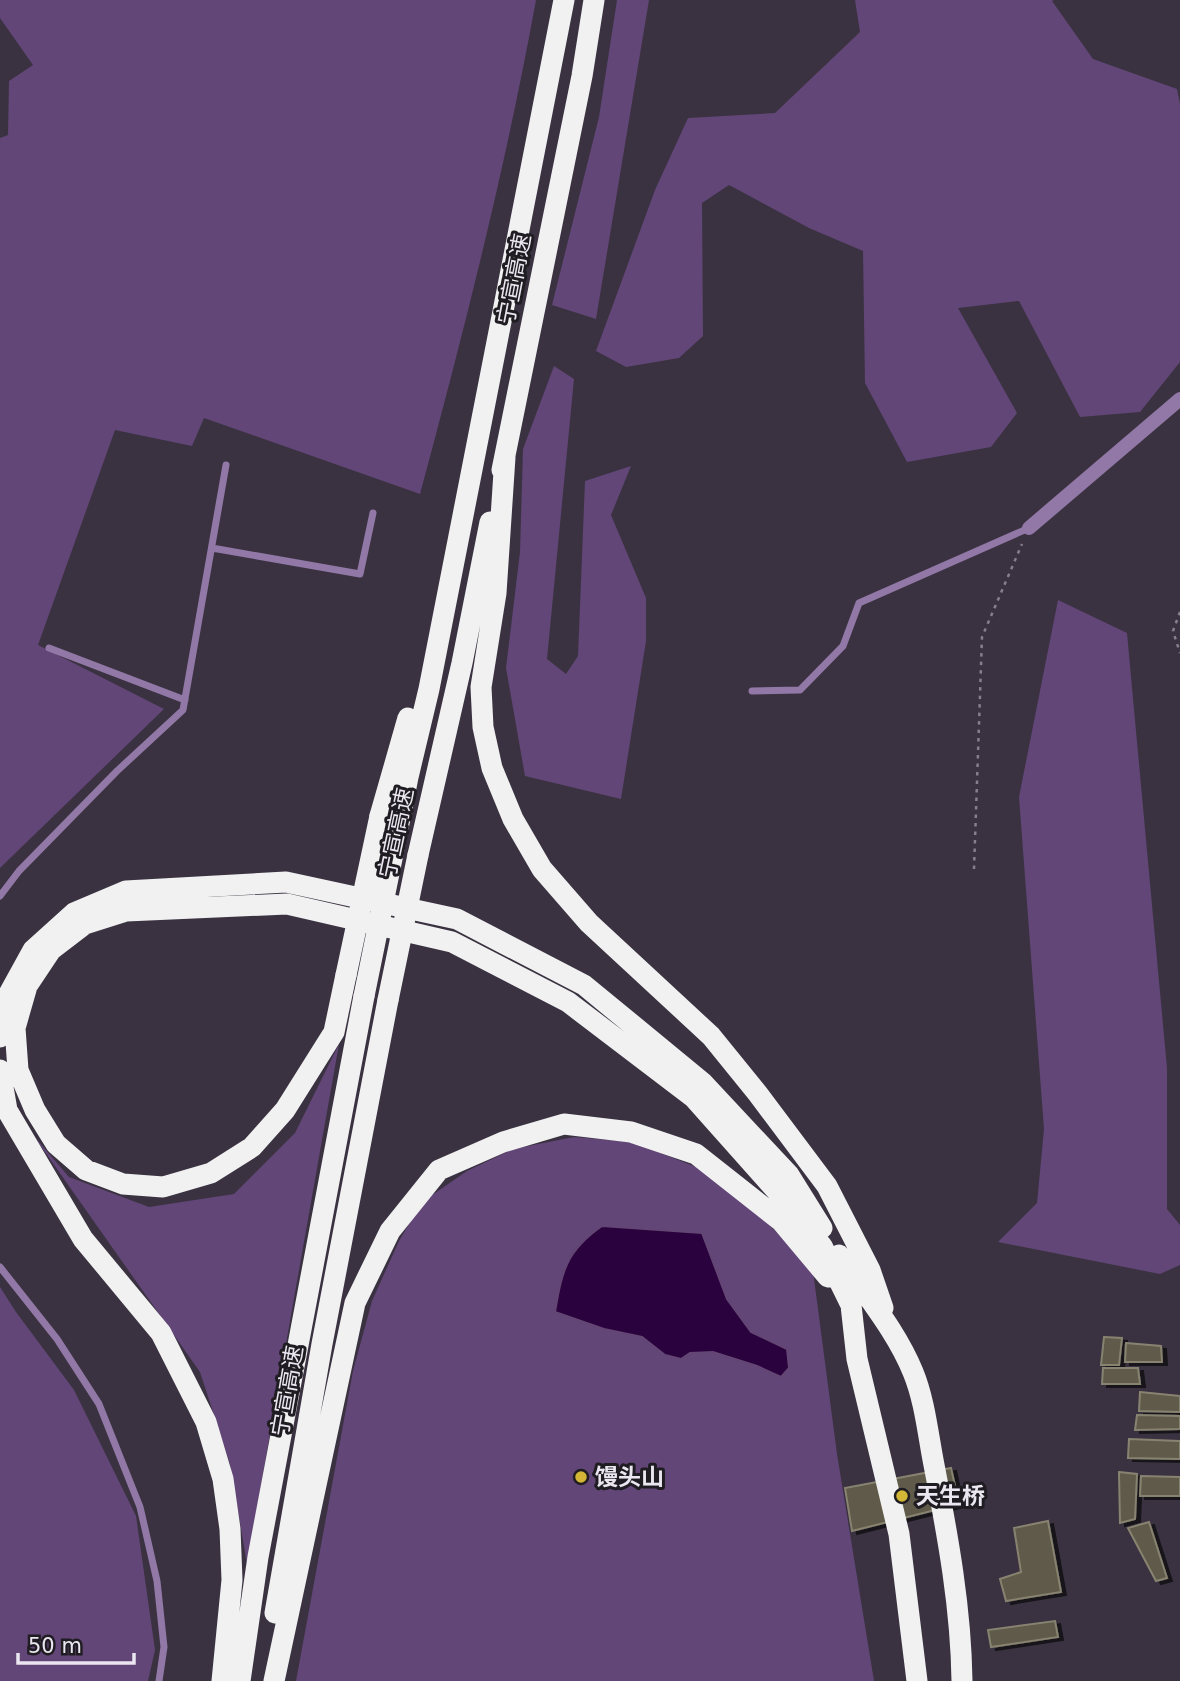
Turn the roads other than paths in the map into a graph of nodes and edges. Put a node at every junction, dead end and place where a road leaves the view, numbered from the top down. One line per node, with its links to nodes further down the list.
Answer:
1 (564, 0): 8 (highway, 宁宣高速)
2 (594, 0): 4 (highway, 宁宣高速)
3 (1180, 399): 7 (street)
4 (505, 457): 18 (highway); 22 (highway, 宁宣高速, bridge)
5 (226, 465): 9 (lane)
6 (373, 513): 9 (lane)
7 (1029, 528): 11 (lane)
8 (458, 537): 17 (highway, bridge); 21 (highway, 宁宣高速, bridge)
9 (212, 548): 12 (lane)
10 (49, 648): 12 (lane)
11 (752, 691)
12 (185, 701): 13 (lane)
13 (0, 897)
14 (0, 1037): 18 (highway)
15 (0, 1070): 20 (highway)
16 (0, 1267): 19 (lane)
17 (851, 1305): 23 (highway); 24 (highway)
18 (890, 1330): 25 (highway)
19 (159, 1681)
20 (222, 1681)
21 (240, 1681)
22 (264, 1681)
23 (274, 1681)
24 (917, 1681)
25 (962, 1681)

